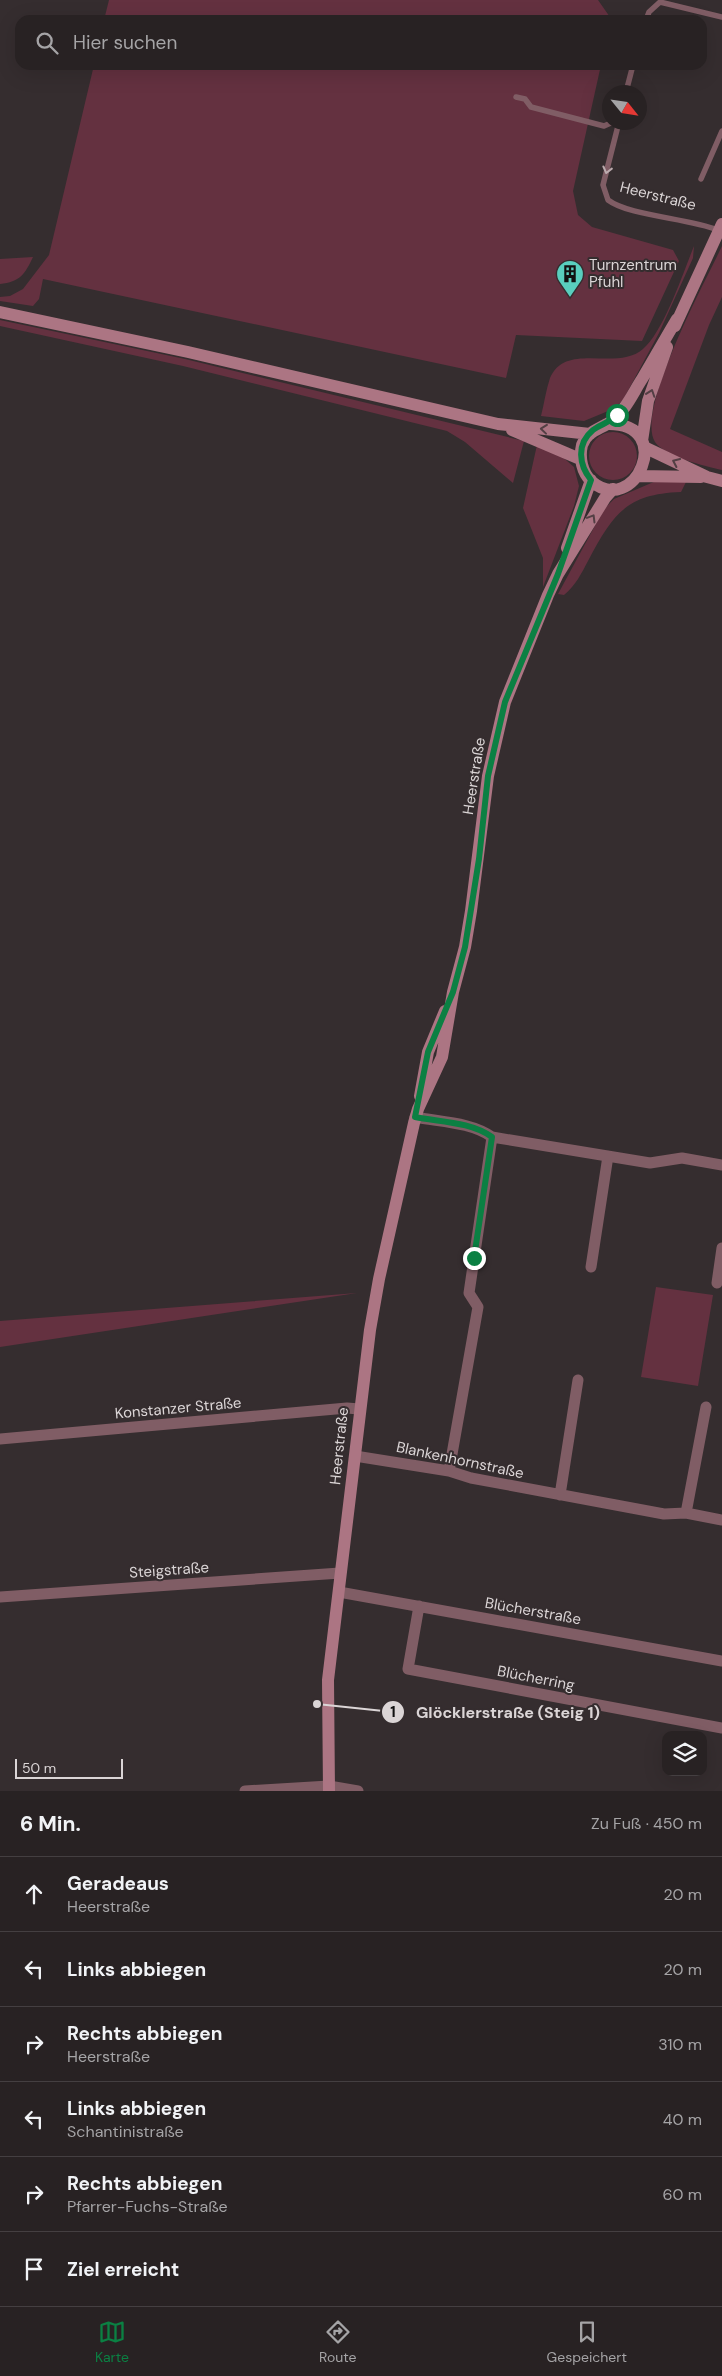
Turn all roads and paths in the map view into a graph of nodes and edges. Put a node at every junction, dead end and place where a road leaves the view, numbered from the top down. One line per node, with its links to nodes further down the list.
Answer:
1 (648, 15): 2 (lane)
2 (722, 17)
3 (632, 70): 4 (lane)
4 (628, 85)
5 (516, 98): 6 (lane)
6 (602, 125)
7 (616, 130): 10 (lane, Heerstraße, one-way to 10)
8 (722, 131): 9 (lane)
9 (701, 179)
10 (720, 227): 12 (street, Heerstraße)
11 (0, 312): 13 (street)
12 (677, 319): 14 (street, Heerstraße); 16 (street, Heerstraße, one-way to 12)
13 (498, 424): 15 (street, one-way to 13); 17 (street)
14 (608, 424): 15 (street, Heerstraße); 16 (street)
15 (590, 434): 17 (street)
16 (643, 444): 18 (street); 19 (street, one-way to 16)
17 (580, 459): 20 (street)
18 (638, 476): 19 (street); 22 (street)
19 (707, 477): 21 (street)
20 (591, 480): 22 (street); 23 (street, Heerstraße)
21 (722, 481)
22 (613, 489): 23 (street, Heerstraße, one-way to 22)
23 (558, 574): 24 (street, Heerstraße)
24 (417, 1113): 25 (street); 33 (street, Heerstraße)
25 (492, 1137): 26 (street); 36 (street)
26 (608, 1156): 27 (street); 29 (street)
27 (722, 1165)
28 (722, 1248): 30 (street)
29 (591, 1268)
30 (717, 1283)
31 (578, 1380): 37 (street)
32 (706, 1407): 38 (street)
33 (359, 1409): 34 (street, Konstanzer Straße); 35 (street, Heerstraße)
34 (0, 1439)
35 (355, 1456): 36 (street, Blankenhornstraße); 40 (street, Heerstraße)
36 (450, 1471): 37 (street, Blankenhornstraße)
37 (560, 1495): 38 (street, Blankenhornstraße)
38 (686, 1513): 39 (street, Blankenhornstraße)
39 (722, 1520)
40 (340, 1573): 41 (street, Heerstraße); 42 (street, Steigstraße)
41 (338, 1592): 43 (street, Blücherstraße); 46 (street, Heerstraße)
42 (0, 1597)
43 (419, 1606): 44 (street, Blücherstraße); 45 (street, Blücherring)
44 (722, 1661)
45 (722, 1728)
46 (329, 1788): 47 (street); 48 (street)
47 (245, 1791)
48 (358, 1791)

